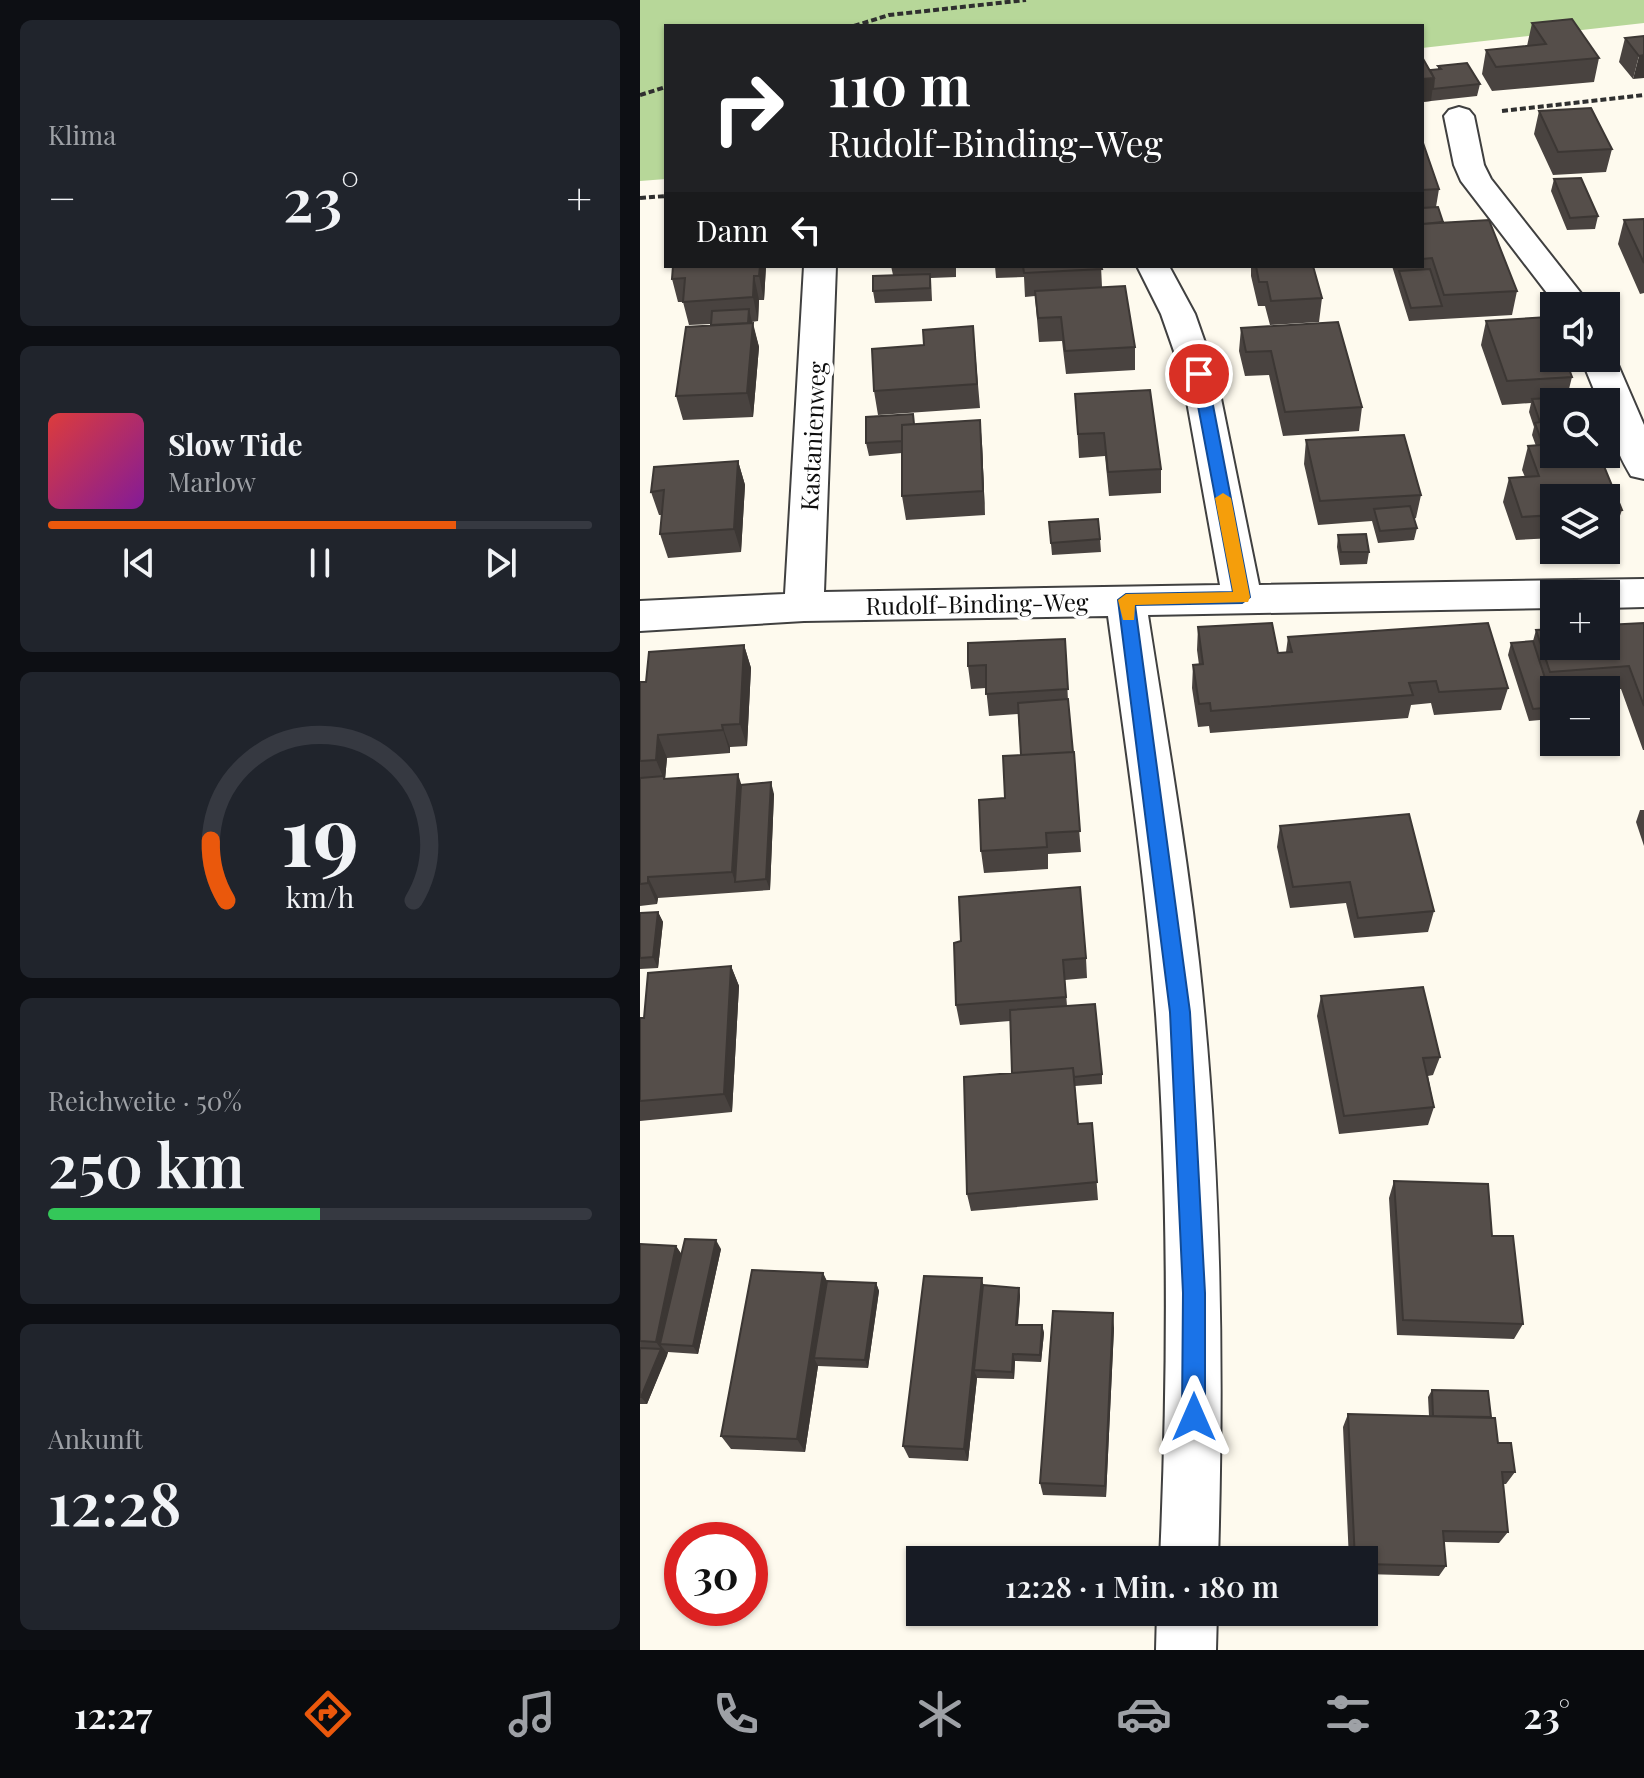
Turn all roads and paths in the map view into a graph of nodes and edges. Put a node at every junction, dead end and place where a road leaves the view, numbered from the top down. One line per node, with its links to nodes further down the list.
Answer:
1 (1026, 0): 2 (path)
2 (860, 24)
3 (664, 88): 4 (path)
4 (640, 95)
5 (1644, 95): 6 (path)
6 (1459, 116): 11 (street)
7 (664, 196): 8 (path)
8 (640, 198)
9 (820, 268): 19 (street, Kastanienweg)
10 (1154, 268): 17 (street)
11 (1563, 292)
12 (1604, 372): 13 (street)
13 (1644, 467)
14 (1620, 593): 15 (street, Rudolf-Binding-Weg)
15 (1644, 593)
16 (1540, 594): 17 (street, Rudolf-Binding-Weg)
17 (1242, 597): 18 (street, Rudolf-Binding-Weg)
18 (1126, 600): 19 (street, Rudolf-Binding-Weg); 21 (street)
19 (804, 607): 20 (street, Rudolf-Binding-Weg)
20 (640, 616)
21 (1190, 1546)
22 (1187, 1626): 23 (street)
23 (1186, 1650)

